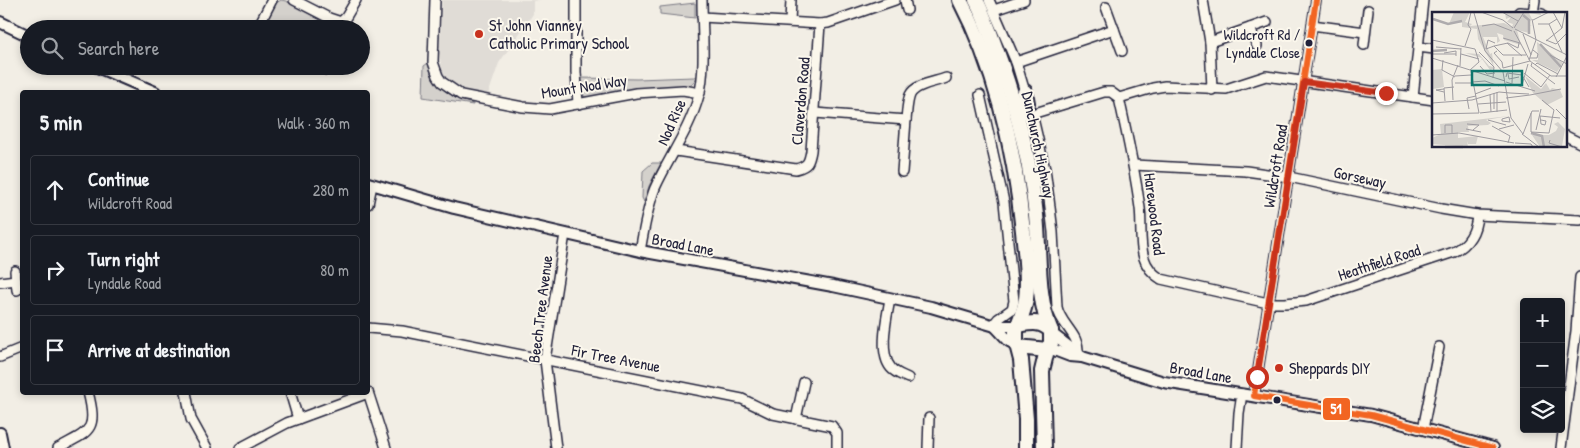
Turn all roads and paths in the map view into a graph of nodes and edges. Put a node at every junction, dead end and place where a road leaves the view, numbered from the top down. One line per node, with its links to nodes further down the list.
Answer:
1 (272, 0): 22 (street)
2 (294, 0): 23 (street)
3 (356, 0): 24 (street)
4 (435, 0): 52 (street, Mount Nod Way)
5 (576, 0): 52 (street)
6 (702, 0): 21 (street, Nod Rise)
7 (791, 0): 26 (street)
8 (895, 0): 28 (street)
9 (905, 0): 18 (street)
10 (960, 0): 72 (highway, Dunchurch Highway)
11 (976, 0): 54 (highway, Dunchurch Highway)
12 (989, 0): 19 (street, Dunchurch Highway)
13 (1024, 0): 19 (street)
14 (1203, 0): 34 (street)
15 (1316, 0): 29 (street, Wildcroft Road)
16 (1423, 0): 37 (street)
17 (1106, 7): 31 (street)
18 (907, 10)
19 (994, 10): 40 (street, Dunchurch Highway)
20 (1368, 10): 33 (street)
21 (702, 17): 26 (street); 47 (street, Nod Rise)
22 (262, 20)
23 (333, 20)
24 (344, 20)
25 (0, 22): 32 (street)
26 (790, 22): 28 (street)
27 (1267, 22): 30 (street)
28 (820, 24): 53 (street, Claverdon Road)
29 (1312, 25): 33 (street); 43 (street, Wildcroft Road)
30 (1250, 28): 34 (street); 35 (street)
31 (1114, 29): 39 (street); 40 (street)
32 (20, 32)
33 (1365, 32): 36 (street)
34 (1210, 42): 45 (street)
35 (1257, 46)
36 (1364, 46)
37 (1418, 47): 38 (street); 49 (street)
38 (1432, 49)
39 (1122, 51)
40 (1016, 62): 46 (street, Dunchurch Highway)
41 (116, 75): 44 (street)
42 (946, 78): 55 (street)
43 (1304, 82): 45 (street); 49 (street); 61 (street, Wildcroft Road)
44 (150, 90)
45 (1212, 90): 50 (street)
46 (1025, 92): 54 (highway)
47 (700, 93): 52 (street, Mount Nod Way); 58 (street, Nod Rise)
48 (980, 95): 73 (street)
49 (1413, 97): 51 (street)
50 (1119, 98): 59 (street, Harewood Road); 80 (street, Dunchurch Highway)
51 (1432, 100)
52 (578, 104)
53 (815, 113): 55 (street); 58 (street, Claverdon Road)
54 (1018, 118): 75 (highway, Dunchurch Highway)
55 (906, 120): 60 (street)
56 (1568, 137): 57 (street)
57 (1580, 143)
58 (676, 151): 66 (street, Nod Rise)
59 (1134, 165): 61 (street, Gorseway); 71 (street, Harewood Road)
60 (902, 174)
61 (1289, 177): 63 (street, Gorseway); 71 (street, Wildcroft Road)
62 (370, 184): 65 (street, Broad Lane)
63 (1477, 215): 64 (street, Gorseway); 71 (street, Heathfield Road)
64 (1580, 220)
65 (565, 234): 66 (street, Broad Lane); 82 (street, Beech Tree Avenue)
66 (640, 251): 70 (street, Broad Lane)
67 (1580, 277): 109 (street)
68 (0, 282): 69 (street)
69 (17, 290)
70 (890, 299): 73 (street, Broad Lane); 83 (street)
71 (1268, 303): 91 (street, Wildcroft Road)
72 (1018, 325): 73 (street, Broad Lane); 75 (highway); 77 (highway)
73 (994, 326): 77 (street, Broad Lane)
74 (370, 328): 82 (street, Fir Tree Avenue)
75 (1051, 332): 79 (highway); 80 (street, Broad Lane)
76 (1440, 345): 95 (street)
77 (1018, 346): 79 (highway); 105 (highway)
78 (20, 349): 81 (street)
79 (1048, 349): 80 (street, Broad Lane); 106 (highway)
80 (1080, 355): 85 (street, Broad Lane)
81 (0, 357)
82 (545, 360): 94 (street, Fir Tree Avenue); 102 (street, Beech Tree Avenue)
83 (908, 378)
84 (804, 382): 94 (street)
85 (1242, 394): 91 (street, Broad Lane); 107 (street)
86 (89, 395): 98 (street)
87 (187, 395): 99 (street)
88 (291, 395): 93 (street)
89 (360, 395): 93 (street)
90 (369, 395): 101 (street)
91 (1254, 396): 95 (street, Broad Lane)
92 (929, 418): 104 (street)
93 (298, 419): 100 (street)
94 (796, 419): 103 (street, Fir Tree Avenue)
95 (1423, 429): 108 (street, Broad Lane)
96 (0, 433): 97 (street)
97 (4, 448)
98 (58, 448)
99 (207, 448)
100 (240, 448)
101 (386, 448)
102 (556, 448)
103 (837, 448)
104 (928, 448)
105 (1026, 448)
106 (1044, 448)
107 (1238, 448)
108 (1492, 448)
109 (1561, 448)

